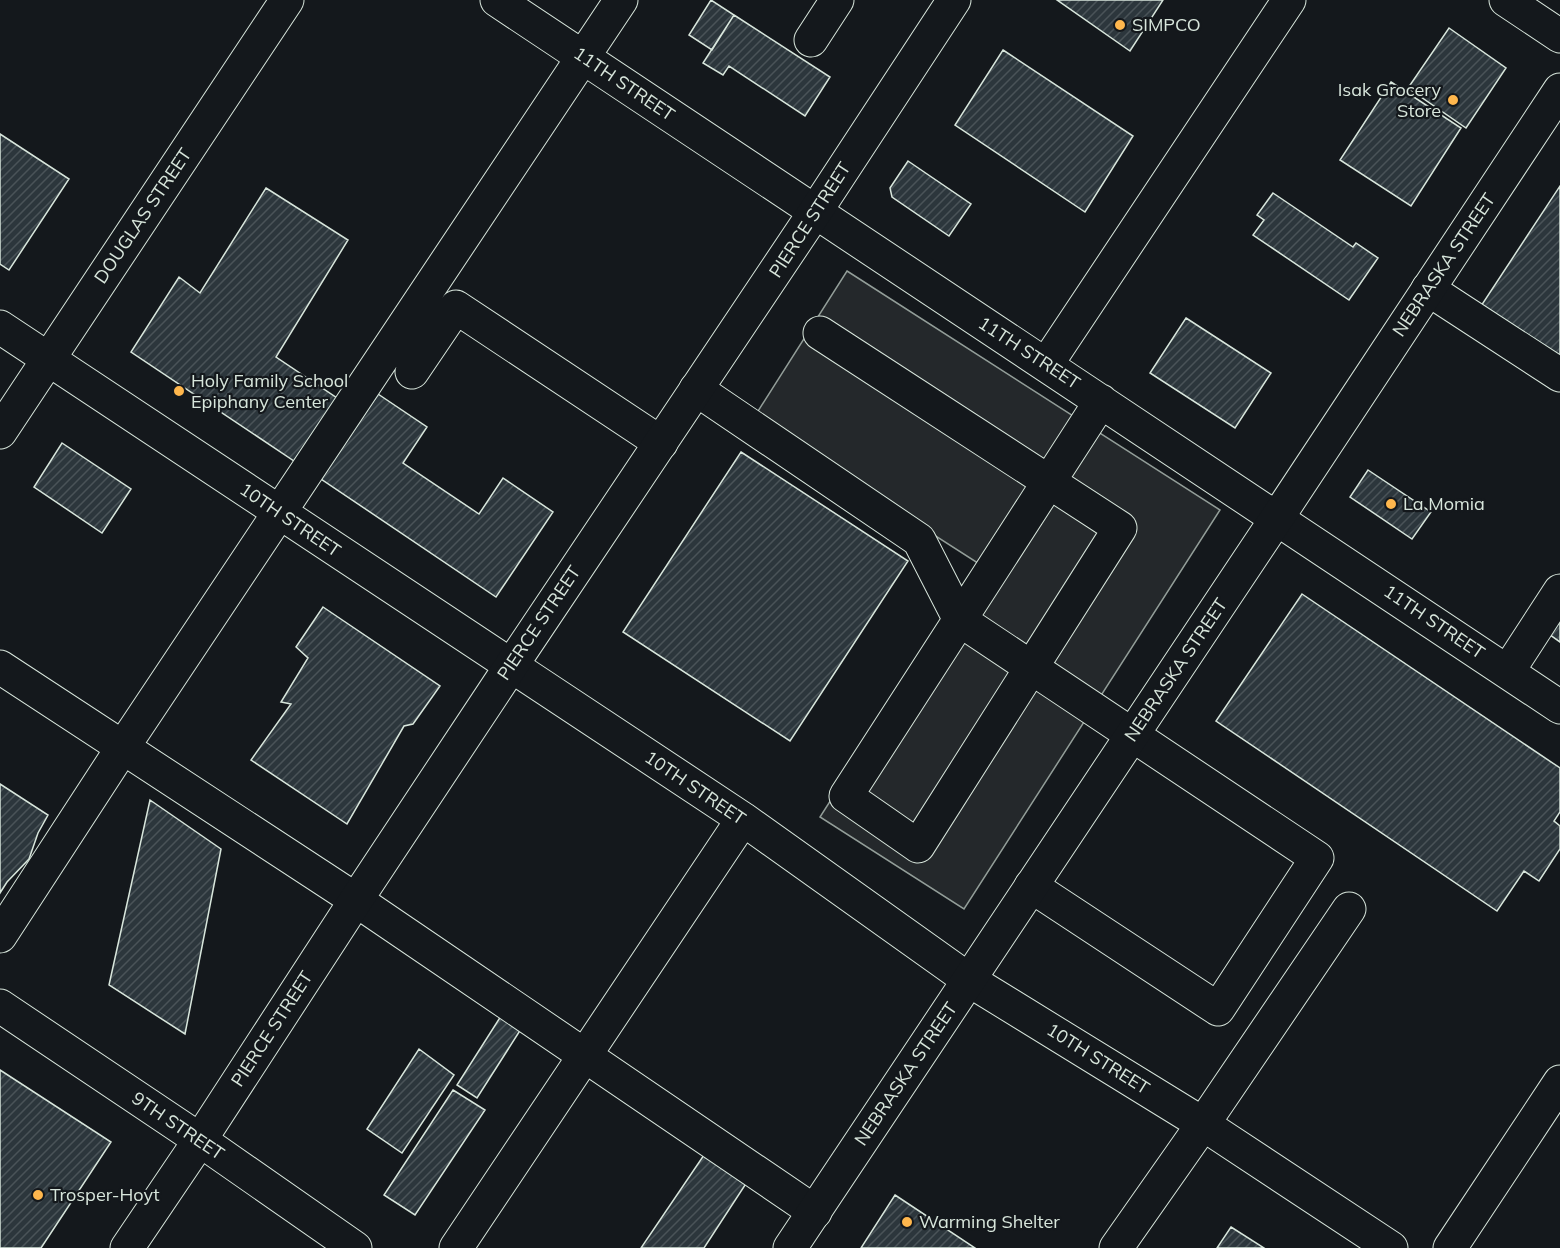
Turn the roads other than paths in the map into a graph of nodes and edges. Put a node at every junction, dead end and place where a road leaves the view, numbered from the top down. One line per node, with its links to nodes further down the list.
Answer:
1 (287, 0): 16 (street, DOUGLAS STREET)
2 (497, 0): 10 (street, 11TH STREET)
3 (621, 0): 10 (street)
4 (837, 0): 9 (street)
5 (954, 0): 12 (street, PIERCE STREET)
6 (1289, 0): 17 (street)
7 (1506, 0): 8 (street)
8 (1560, 36)
9 (812, 40)
10 (584, 57): 12 (street, 11TH STREET); 25 (street)
11 (1560, 90): 13 (street, NEBRASKA STREET)
12 (815, 212): 17 (street, 11TH STREET); 20 (street, PIERCE STREET)
13 (1428, 289): 19 (street); 26 (street, NEBRASKA STREET)
14 (0, 327): 16 (street, 10TH STREET)
15 (820, 333): 24 (street)
16 (48, 359): 22 (street, DOUGLAS STREET); 25 (street, 10TH STREET)
17 (1046, 365): 21 (street, 11TH STREET)
18 (412, 372): 23 (street)
19 (1560, 375)
20 (696, 389): 23 (street, PIERCE STREET); 28 (street)
21 (1101, 401): 24 (street); 26 (street, 11TH STREET)
22 (0, 432)
23 (661, 443): 29 (street, PIERCE STREET)
24 (1049, 481): 28 (street); 31 (street)
25 (279, 512): 29 (street, 10TH STREET); 35 (street)
26 (1277, 518): 32 (street, 11TH STREET); 34 (street, NEBRASKA STREET)
27 (1560, 591): 32 (street)
28 (960, 620): 31 (street); 31 (street)
29 (511, 666): 36 (street, 10TH STREET); 38 (street, PIERCE STREET)
30 (0, 667): 35 (street)
31 (1032, 668): 34 (street)
32 (1508, 671): 33 (street, 11TH STREET)
33 (1560, 707)
34 (1133, 734): 37 (street, NEBRASKA STREET); 37 (street)
35 (123, 747): 38 (street); 40 (street)
36 (743, 819): 41 (street, 10TH STREET); 43 (street)
37 (1031, 886): 41 (street, NEBRASKA STREET)
38 (356, 900): 43 (street); 46 (street, PIERCE STREET)
39 (1349, 909): 45 (street)
40 (0, 936)
41 (969, 980): 45 (street, 10TH STREET); 47 (street, NEBRASKA STREET)
42 (0, 1006): 46 (street, 9TH STREET)
43 (585, 1056): 47 (street); 50 (street)
44 (1560, 1082): 54 (street)
45 (1203, 1124): 52 (street); 53 (street, 10TH STREET)
46 (200, 1140): 48 (street, PIERCE STREET); 49 (street, 9TH STREET)
47 (815, 1212): 51 (street, NEBRASKA STREET)
48 (127, 1248)
49 (355, 1248)
50 (456, 1248)
51 (790, 1248)
52 (1116, 1248)
53 (1391, 1248)
54 (1450, 1248)

